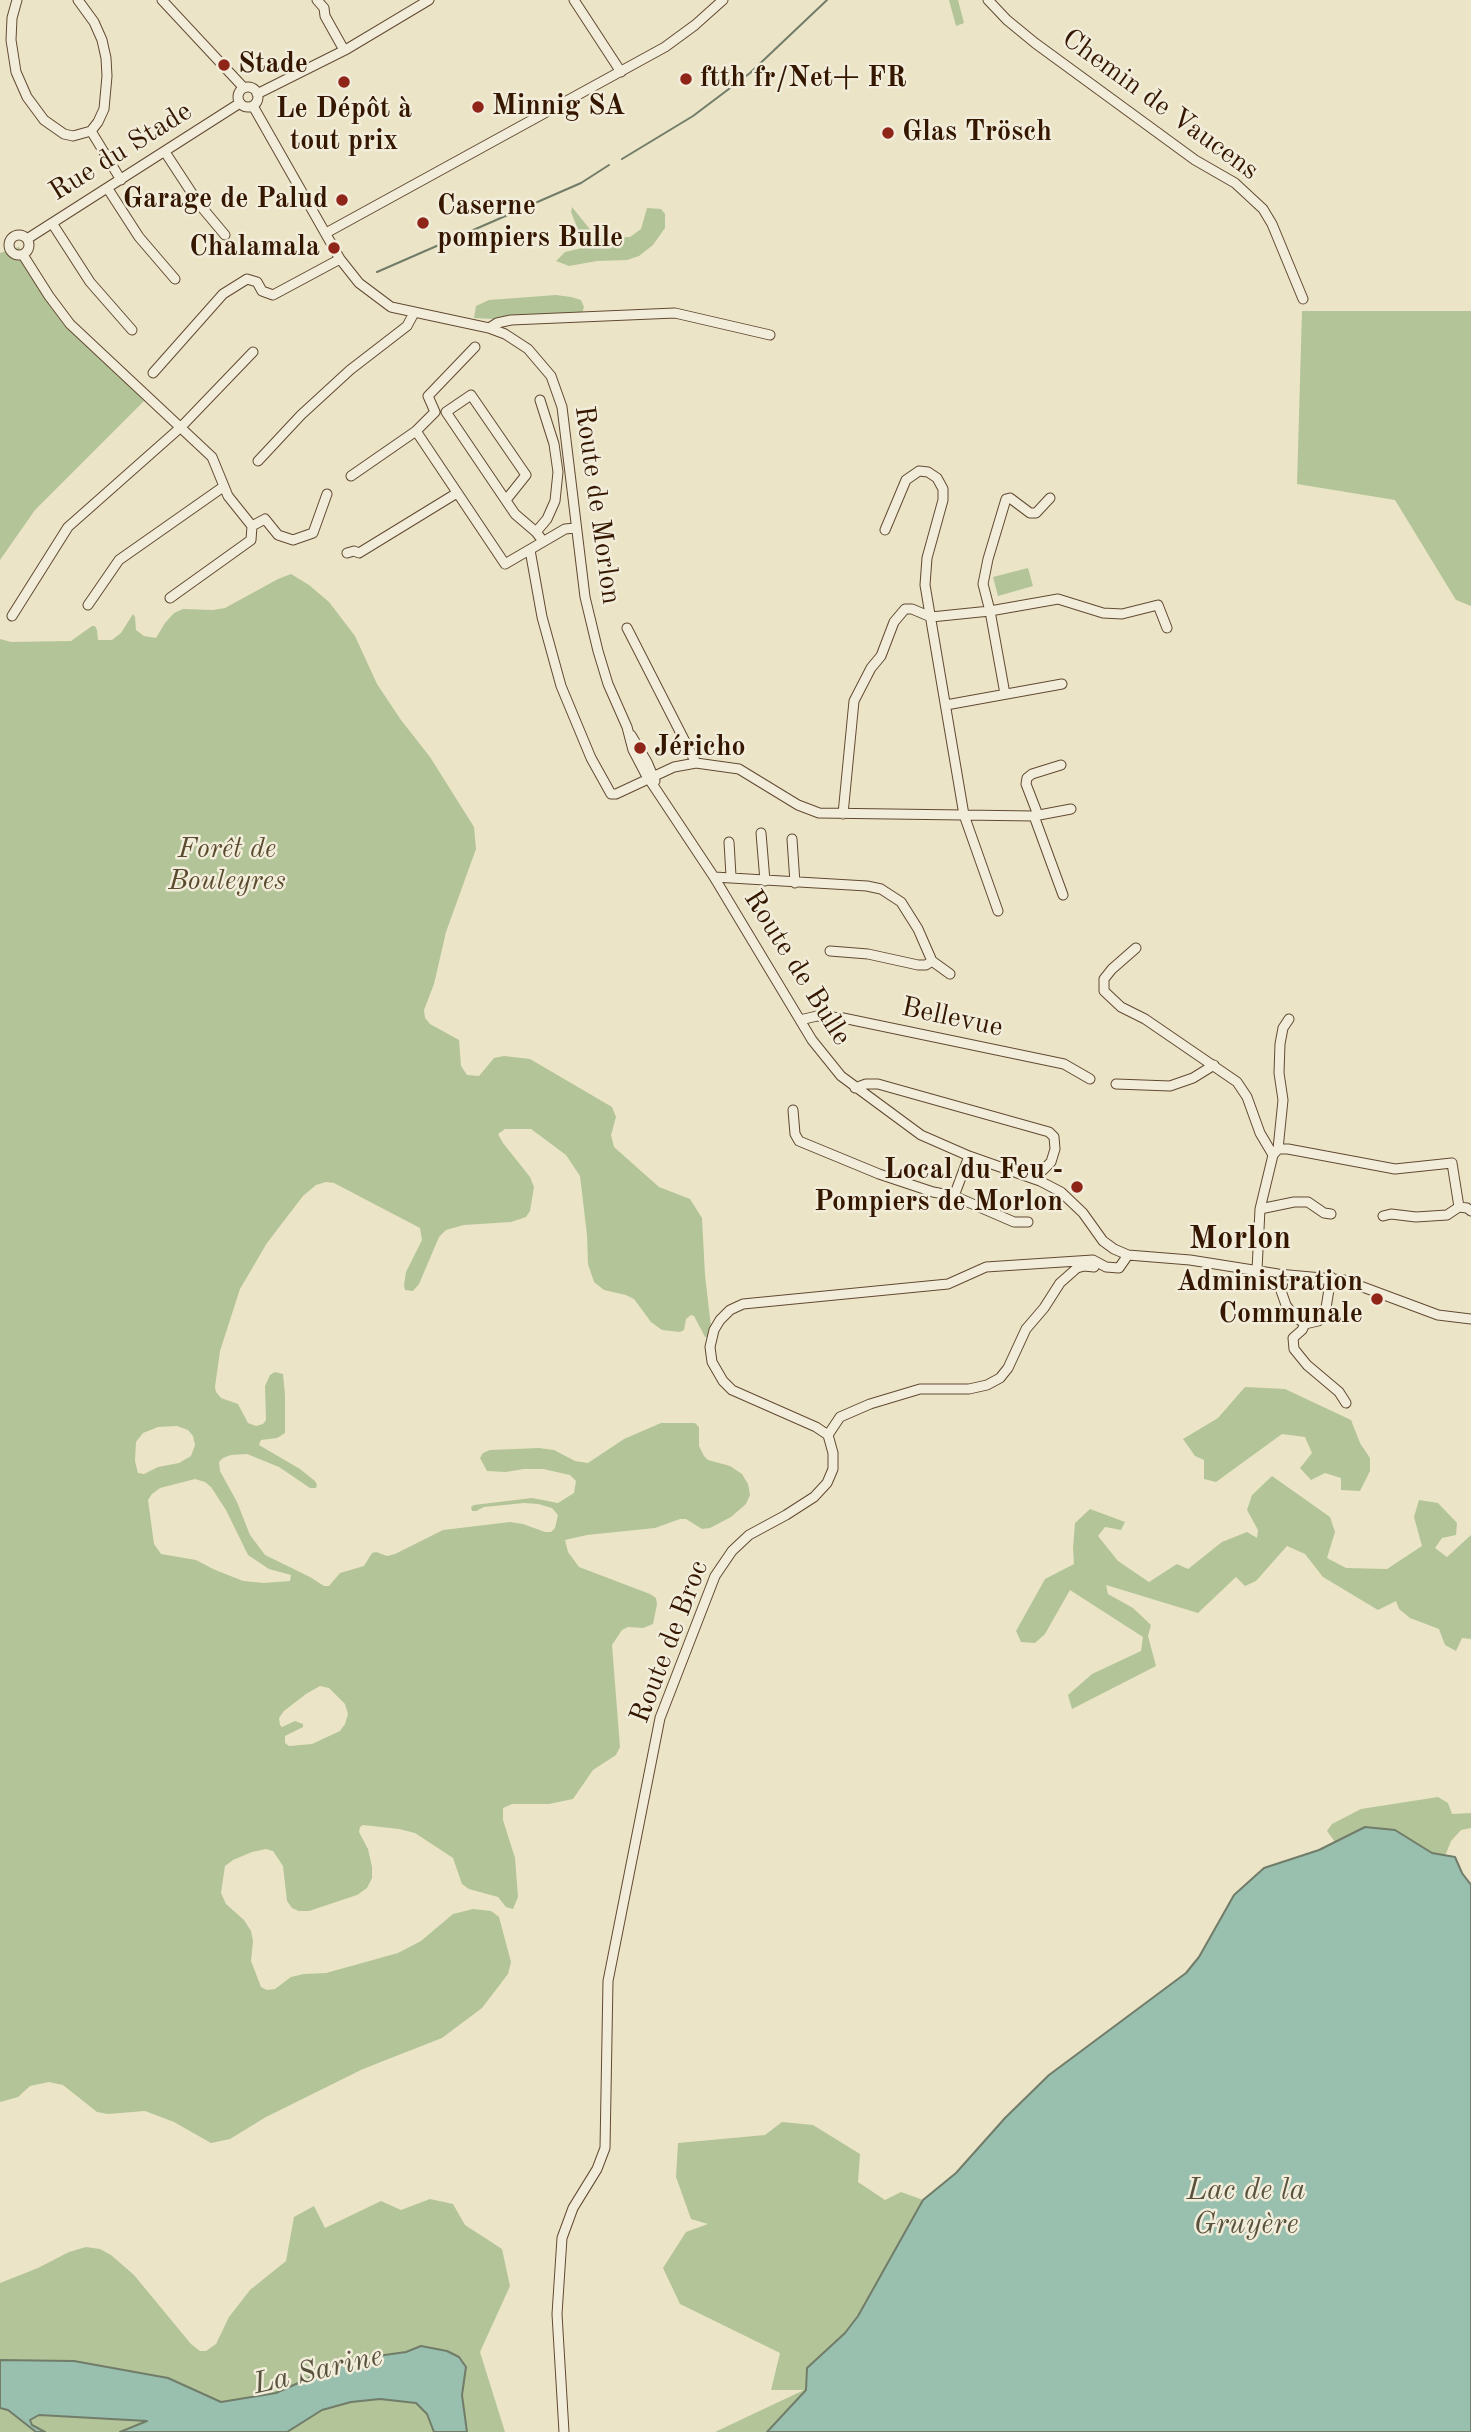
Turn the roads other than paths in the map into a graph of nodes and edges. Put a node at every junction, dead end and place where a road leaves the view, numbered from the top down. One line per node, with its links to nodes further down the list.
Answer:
1 (17, 0): 15 (street)
2 (78, 0): 15 (street)
3 (162, 0): 11 (street)
4 (317, 0): 9 (street)
5 (429, 0): 9 (street)
6 (574, 0): 10 (street)
7 (723, 0): 10 (street)
8 (988, 0): 27 (street, Chemin de Vaucens)
9 (344, 50): 12 (street)
10 (621, 72): 20 (street)
11 (244, 88): 12 (street); 13 (street)
12 (257, 94): 14 (street)
13 (240, 103): 14 (street); 16 (street, Rue du Stade)
14 (253, 106): 20 (street, Route de Morlon)
15 (91, 131): 17 (street)
16 (165, 152): 17 (street, Rue du Stade); 21 (street)
17 (121, 180): 18 (street, Rue du Stade)
18 (108, 188): 19 (street, Rue du Stade); 26 (street)
19 (52, 223): 22 (street, Rue du Stade); 30 (street)
20 (326, 233): 25 (street, Route de Morlon)
21 (225, 235)
22 (27, 239): 23 (street); 24 (street)
23 (5, 251): 24 (street)
24 (23, 255): 36 (street)
25 (340, 259): 28 (street, Route de Morlon); 34 (street)
26 (175, 279)
27 (1303, 299)
28 (414, 313): 29 (street, Route de Morlon); 38 (street)
29 (489, 328): 31 (street); 46 (street, Route de Morlon)
30 (132, 330)
31 (770, 335)
32 (475, 347): 37 (street)
33 (253, 352): 36 (street)
34 (153, 373)
35 (540, 400): 48 (street)
36 (181, 427): 40 (street); 55 (street)
37 (415, 431): 39 (street); 41 (street)
38 (258, 461)
39 (351, 477)
40 (223, 487): 45 (street); 53 (street)
41 (457, 493): 50 (street); 51 (street)
42 (327, 494): 45 (street)
43 (1050, 498): 54 (street)
44 (506, 500): 44 (street); 48 (street)
45 (252, 526): 52 (street)
46 (575, 528): 49 (street); 64 (street, Route de Morlon)
47 (886, 530): 56 (street)
48 (536, 532): 49 (street)
49 (543, 541): 50 (street)
50 (530, 550): 64 (street)
51 (347, 553)
52 (170, 598)
53 (88, 605)
54 (990, 611): 56 (street); 58 (street); 60 (street)
55 (12, 616)
56 (931, 617): 61 (street); 66 (street)
57 (627, 628): 62 (street)
58 (1167, 628)
59 (1062, 684): 60 (street)
60 (1005, 694): 61 (street)
61 (946, 705): 67 (street)
62 (696, 763): 64 (street); 66 (street)
63 (1061, 765): 68 (street)
64 (650, 777): 71 (street, Route de Morlon)
65 (1071, 810): 68 (street)
66 (843, 814): 67 (street)
67 (964, 815): 68 (street); 78 (street)
68 (1036, 816): 77 (street)
69 (761, 833): 75 (street)
70 (792, 839): 76 (street)
71 (690, 840): 74 (street, Route de Bulle)
72 (729, 842): 73 (street)
73 (731, 876): 74 (street); 75 (street)
74 (714, 877): 84 (street, Route de Bulle)
75 (765, 881): 76 (street)
76 (795, 883): 81 (street)
77 (1063, 894)
78 (998, 911)
79 (1136, 948): 85 (street)
80 (830, 951): 81 (street)
81 (932, 961): 82 (street)
82 (950, 974)
83 (1289, 1019): 90 (street)
84 (800, 1020): 86 (street, Bellevue); 88 (street, Route de Bulle)
85 (1214, 1065): 87 (street); 90 (street)
86 (1090, 1079)
87 (1116, 1084)
88 (855, 1088): 91 (street, Route de Bulle); 92 (street)
89 (793, 1110): 93 (street)
90 (1275, 1152): 94 (street); 95 (street)
91 (969, 1156): 92 (street, Route de Bulle); 93 (street)
92 (1018, 1173): 100 (street, Route de Bulle)
93 (954, 1196): 99 (street)
94 (1460, 1207): 96 (street); 98 (street)
95 (1261, 1209): 97 (street); 102 (street)
96 (1471, 1211)
97 (1331, 1214)
98 (1383, 1216)
99 (1028, 1222)
100 (1128, 1255): 101 (street); 102 (street)
101 (1119, 1268): 108 (street); 108 (street)
102 (1257, 1270): 103 (street)
103 (1278, 1274): 104 (street); 106 (street)
104 (1331, 1277): 105 (street); 106 (street)
105 (1471, 1319)
106 (1305, 1324): 107 (street)
107 (1346, 1403)
108 (828, 1435): 109 (street, Route de Broc)
109 (564, 2432)

